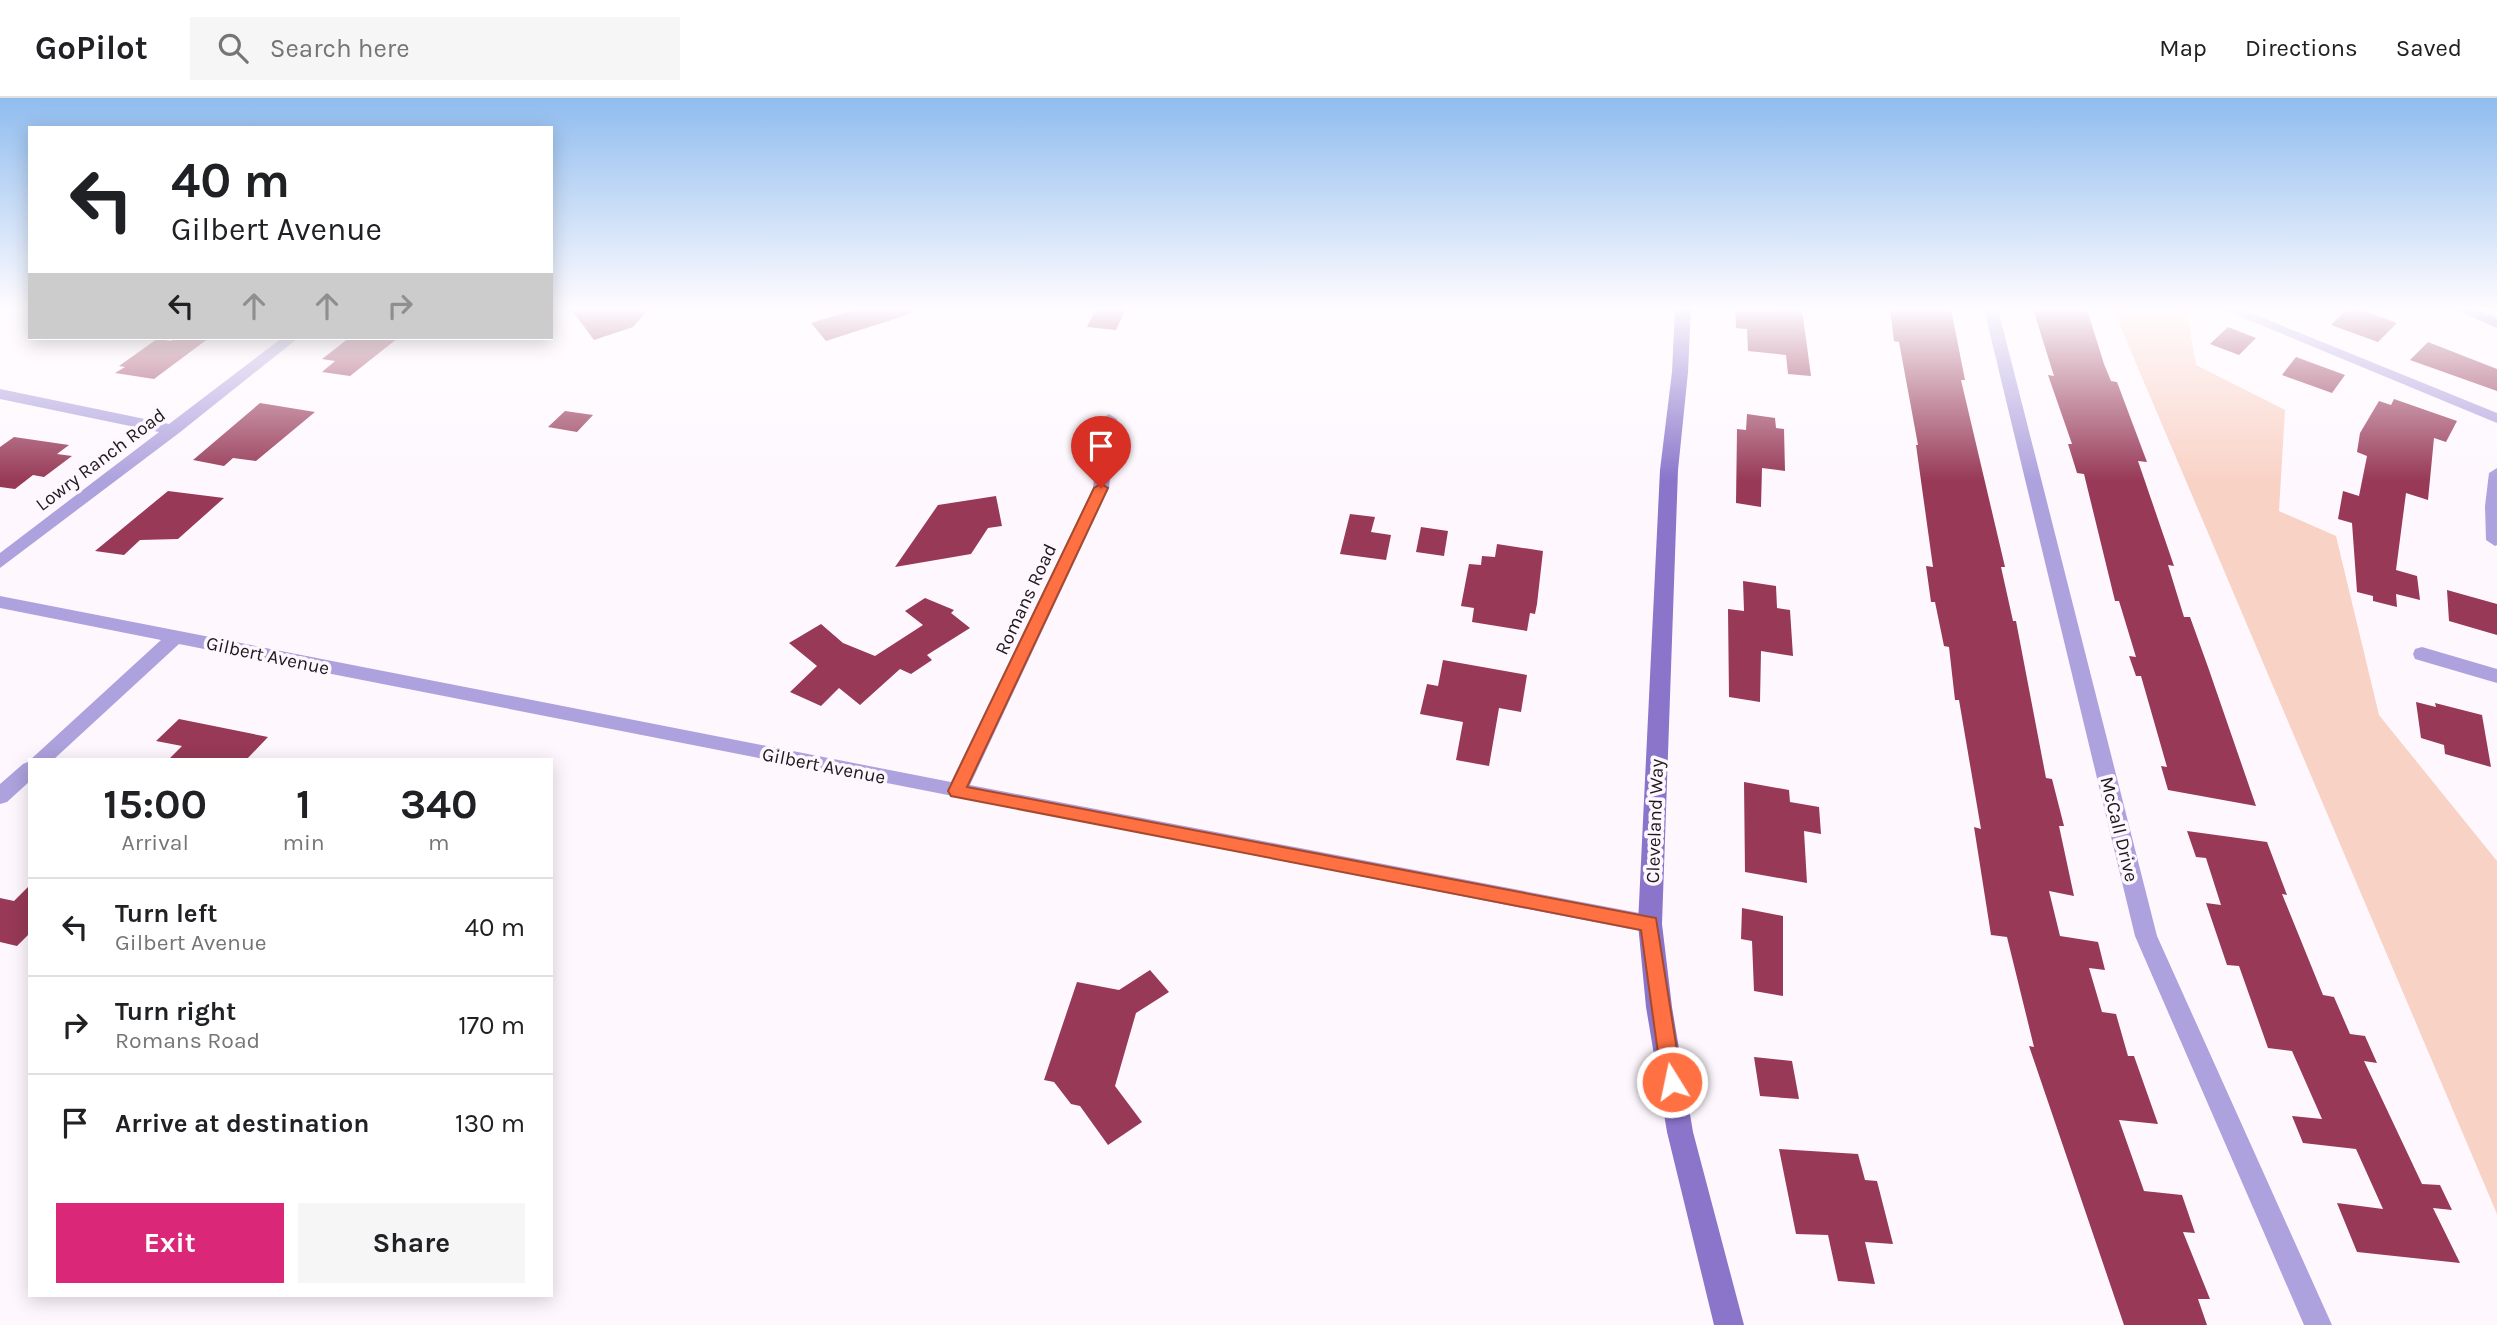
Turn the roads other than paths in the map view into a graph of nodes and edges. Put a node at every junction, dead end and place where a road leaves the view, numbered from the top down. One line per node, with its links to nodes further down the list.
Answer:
1 (255, 366): 8 (street, Lowry Ranch Road)
2 (1680, 366): 20 (street, Cleveland Way)
3 (2005, 366): 22 (street, McCall Drive)
4 (2370, 366): 6 (street)
5 (0, 394): 8 (street)
6 (2497, 418)
7 (1109, 419): 18 (street, Romans Road)
8 (173, 430): 11 (street, Lowry Ranch Road)
9 (2497, 473): 10 (street)
10 (2494, 540)
11 (0, 562)
12 (0, 602): 13 (street, Gilbert Avenue)
13 (177, 636): 16 (street); 18 (street, Gilbert Avenue)
14 (2423, 654): 15 (street)
15 (2497, 676)
16 (42, 758)
17 (28, 771): 19 (street)
18 (957, 791): 20 (street, Gilbert Avenue)
19 (0, 796)
20 (1650, 924): 21 (street, Cleveland Way)
21 (1729, 1325)
22 (2318, 1325)

